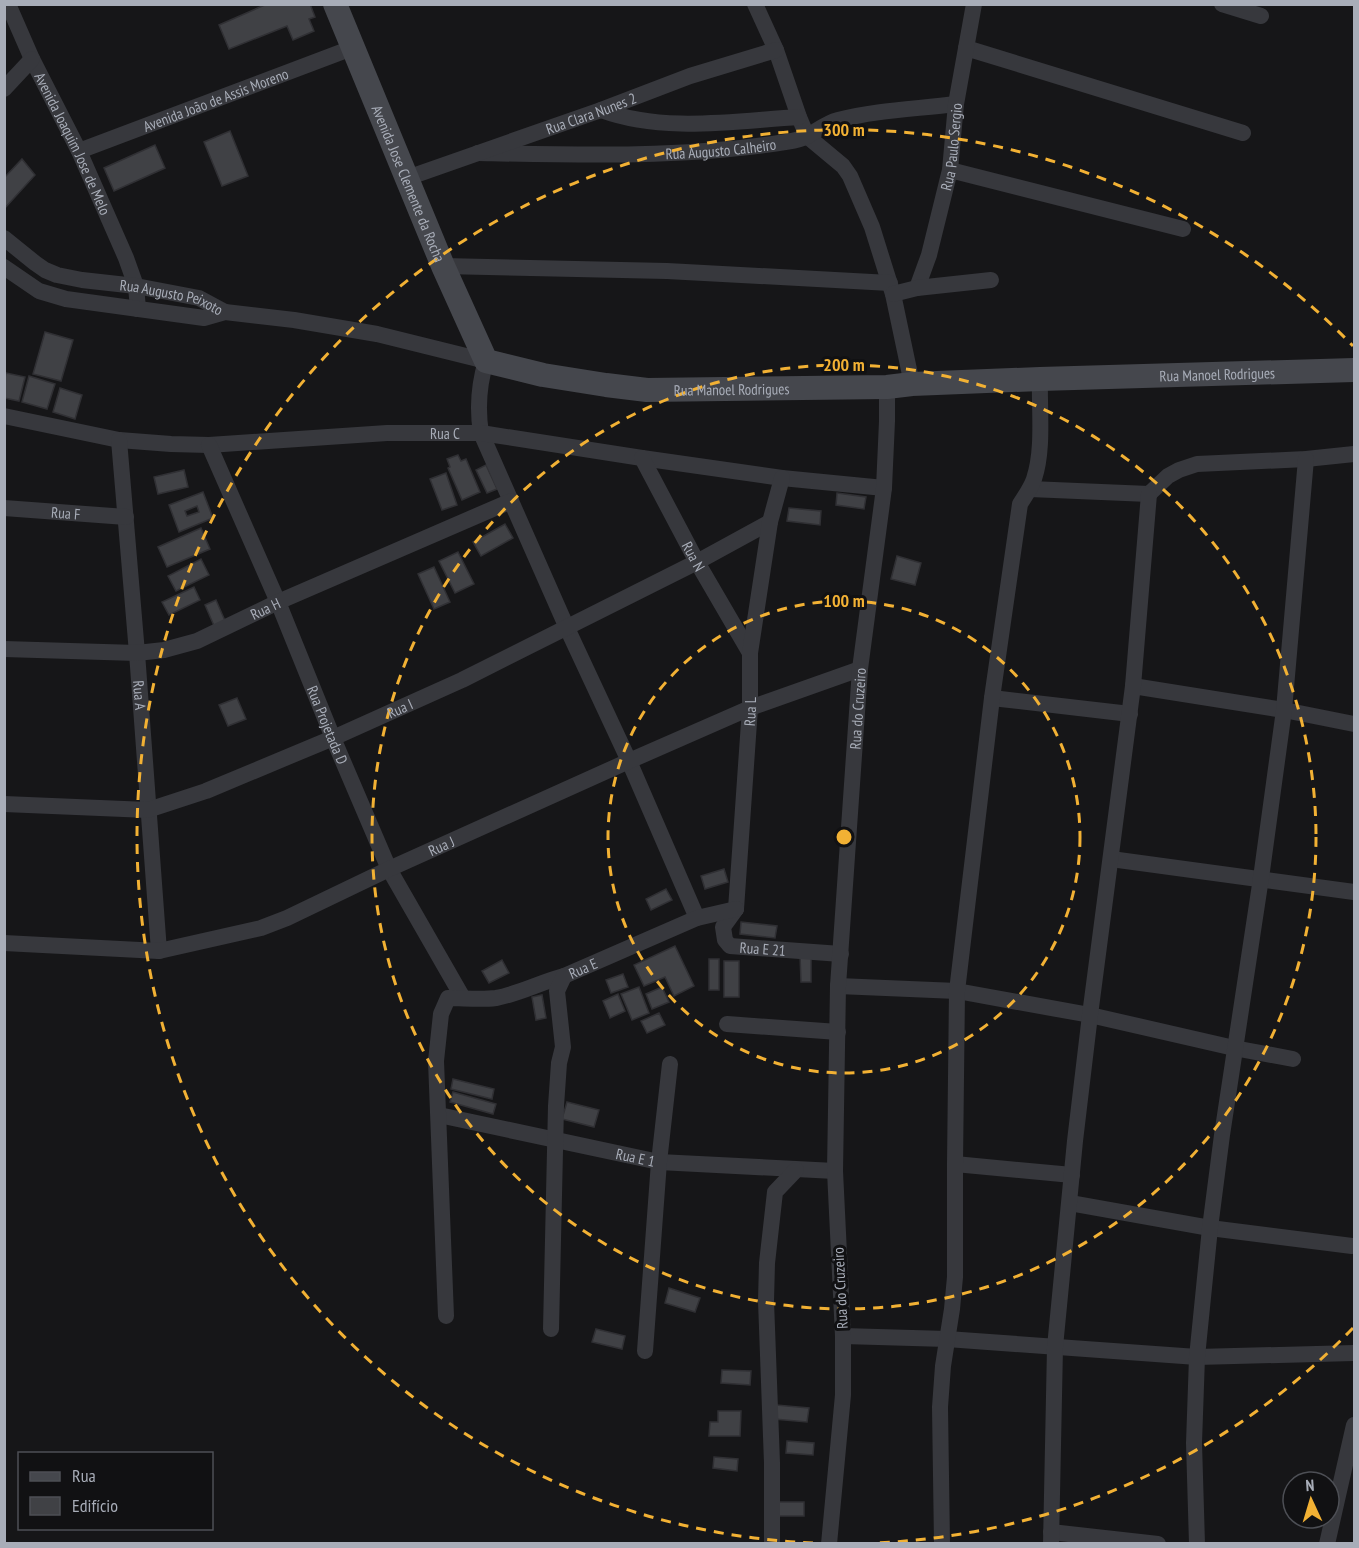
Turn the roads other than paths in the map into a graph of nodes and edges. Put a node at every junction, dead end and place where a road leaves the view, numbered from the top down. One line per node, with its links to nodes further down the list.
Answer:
1 (8, 4): 10 (street, Avenida Joaquim Jose de Melo)
2 (334, 4): 7 (street, Avenida Jose Clemente da Rocha)
3 (755, 4): 9 (street)
4 (974, 4): 8 (street, Rua Paulo Sergio)
5 (1222, 4): 6 (street)
6 (1261, 16)
7 (352, 48): 17 (street, Avenida João de Assis Moreno); 20 (street, Avenida Jose Clemente da Rocha)
8 (966, 48): 12 (street, Rua Paulo Sergio); 15 (street)
9 (776, 50): 13 (street, Rua Clara Nunes 2); 14 (street)
10 (32, 59): 11 (street); 17 (street, Avenida Joaquim Jose de Melo)
11 (4, 90)
12 (956, 104): 16 (street, Rua Augusto Calheiro); 19 (street, Rua Paulo Sergio)
13 (601, 110): 14 (street); 18 (street, Rua Clara Nunes 2)
14 (799, 117): 16 (street)
15 (1243, 133)
16 (807, 136): 18 (street, Rua Augusto Calheiro); 28 (street)
17 (79, 151): 26 (street, Avenida Joaquim Jose de Melo)
18 (478, 153): 20 (street, Rua Clara Nunes 2)
19 (950, 170): 21 (street); 27 (street, Rua Paulo Sergio)
20 (407, 178): 23 (street, Avenida Jose Clemente da Rocha)
21 (1183, 230)
22 (4, 238): 26 (street, Rua Augusto Peixoto)
23 (442, 266): 28 (street); 31 (street, Avenida Jose Clemente da Rocha)
24 (4, 267): 29 (street, Rua Augusto Peixoto)
25 (991, 280): 27 (street)
26 (136, 286): 29 (street, Avenida Joaquim Jose de Melo); 30 (street, Rua Augusto Peixoto)
27 (917, 288): 28 (street)
28 (892, 289): 34 (street)
29 (138, 309): 30 (street, Rua Augusto Peixoto)
30 (225, 312): 31 (street, Rua Manoel Rodrigues)
31 (486, 361): 35 (street, Rua Manoel Rodrigues); 37 (street)
32 (1354, 370): 33 (street, Rua Manoel Rodrigues)
33 (1040, 379): 34 (street, Rua Manoel Rodrigues); 45 (street)
34 (912, 384): 35 (street, Rua Manoel Rodrigues)
35 (886, 387): 44 (street, Rua do Cruzeiro)
36 (4, 416): 38 (street, Rua C)
37 (481, 433): 39 (street, Rua C); 41 (street, Rua C); 47 (street)
38 (119, 440): 39 (street, Rua C); 49 (street, Rua A)
39 (209, 445): 52 (street, Rua Projetada D)
40 (1354, 454): 42 (street)
41 (642, 458): 43 (street, Rua C); 51 (street, Rua N)
42 (1306, 459): 46 (street); 61 (street)
43 (782, 478): 44 (street, Rua C); 50 (street, Rua L)
44 (884, 488): 57 (street, Rua do Cruzeiro)
45 (1030, 489): 46 (street); 59 (street)
46 (1149, 494): 58 (street)
47 (512, 501): 52 (street, Rua H); 53 (street)
48 (4, 508): 49 (street, Rua F)
49 (126, 517): 55 (street, Rua A)
50 (770, 522): 51 (street, Rua I); 56 (street, Rua L)
51 (697, 562): 53 (street, Rua I); 56 (street, Rua N)
52 (278, 602): 55 (street, Rua H); 64 (street, Rua Projetada D)
53 (567, 628): 64 (street, Rua I); 65 (street)
54 (4, 649): 55 (street, Rua H)
55 (137, 653): 67 (street, Rua A)
56 (750, 653): 60 (street, Rua L)
57 (860, 669): 60 (street, Rua J); 76 (street, Rua do Cruzeiro)
58 (1133, 686): 61 (street); 62 (street)
59 (992, 698): 62 (street); 79 (street)
60 (750, 708): 65 (street, Rua J); 72 (street, Rua L)
61 (1284, 710): 63 (street); 70 (street)
62 (1130, 714): 68 (street)
63 (1354, 724)
64 (333, 738): 67 (street, Rua I); 69 (street, Rua Projetada D)
65 (629, 761): 69 (street, Rua J); 73 (street)
66 (4, 804): 67 (street, Rua I)
67 (148, 810): 75 (street, Rua A)
68 (1111, 859): 70 (street); 81 (street)
69 (389, 869): 75 (street, Rua J); 80 (street, Rua Projetada D)
70 (1261, 878): 71 (street); 84 (street)
71 (1354, 892)
72 (736, 909): 73 (street); 76 (street, Rua E 21)
73 (697, 918): 77 (street, Rua E)
74 (4, 943): 75 (street, Rua J)
75 (159, 951)
76 (841, 954): 78 (street, Rua do Cruzeiro)
77 (564, 976): 80 (street, Rua E); 88 (street)
78 (838, 986): 79 (street); 83 (street, Rua do Cruzeiro)
79 (957, 991): 81 (street); 90 (street)
80 (463, 998): 87 (street)
81 (1090, 1016): 84 (street); 93 (street)
82 (727, 1024): 83 (street)
83 (838, 1032): 92 (street, Rua do Cruzeiro)
84 (1234, 1048): 85 (street); 95 (street)
85 (1293, 1059)
86 (670, 1064): 89 (street)
87 (438, 1115): 88 (street, Rua E 1); 97 (street)
88 (555, 1141): 89 (street, Rua E 1); 98 (street)
89 (659, 1162): 91 (street, Rua E 1); 102 (street)
90 (955, 1164): 93 (street); 100 (street)
91 (796, 1170): 92 (street, Rua E 1); 107 (street)
92 (835, 1171): 99 (street, Rua do Cruzeiro)
93 (1072, 1175): 94 (street)
94 (1070, 1203): 95 (street); 101 (street)
95 (1210, 1228): 96 (street); 104 (street)
96 (1352, 1246)
97 (446, 1316)
98 (551, 1329)
99 (843, 1336): 100 (street); 108 (street, Rua do Cruzeiro)
100 (947, 1339): 101 (street); 109 (street)
101 (1055, 1347): 104 (street); 106 (street)
102 (645, 1351)
103 (1354, 1353): 104 (street)
104 (1197, 1358): 111 (street)
105 (1354, 1425): 112 (street)
106 (1051, 1538): 110 (street)
107 (772, 1544)
108 (829, 1544)
109 (942, 1544)
110 (1158, 1544)
111 (1197, 1544)
112 (1327, 1544)

